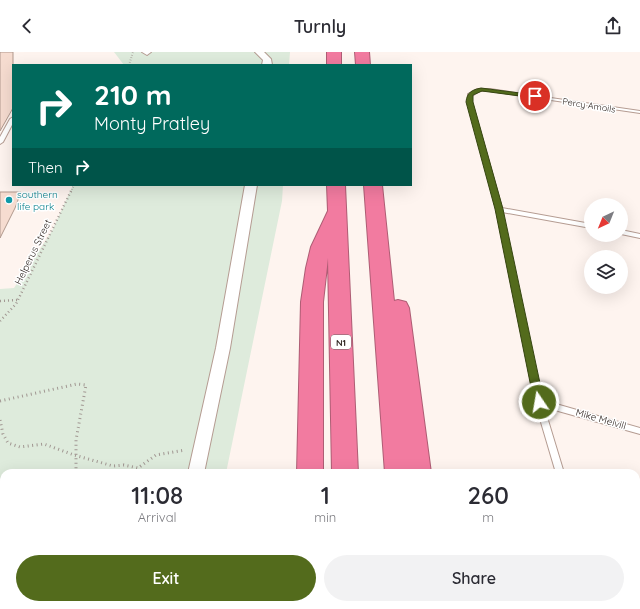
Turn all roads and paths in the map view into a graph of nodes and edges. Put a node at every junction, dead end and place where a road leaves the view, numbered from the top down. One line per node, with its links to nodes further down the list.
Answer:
1 (133, 52): 5 (path)
2 (259, 52): 6 (street)
3 (334, 52): 7 (highway)
4 (362, 52): 8 (highway)
5 (129, 64)
6 (267, 64)
7 (334, 64)
8 (363, 64)
9 (640, 112): 16 (lane, Percy Amoils)
10 (12, 121): 11 (lane)
11 (0, 142)
12 (74, 186): 22 (path, Helperus Street)
13 (250, 186): 32 (street)
14 (336, 186): 17 (highway, N1)
15 (373, 186): 18 (highway)
16 (499, 209): 19 (lane); 26 (lane)
17 (337, 211): 33 (highway); 34 (highway, N1)
18 (376, 225): 35 (highway); 36 (highway)
19 (584, 225)
20 (628, 233): 21 (lane)
21 (640, 236)
22 (18, 300): 23 (path); 24 (path, Helperus Street)
23 (0, 301)
24 (0, 321)
25 (0, 401): 30 (path)
26 (539, 402): 28 (lane, Mike Melvill); 37 (lane)
27 (0, 420): 30 (path)
28 (640, 431)
29 (186, 450): 30 (path)
30 (74, 455): 31 (path)
31 (76, 469)
32 (197, 469)
33 (310, 469)
34 (345, 469)
35 (398, 469)
36 (418, 469)
37 (559, 469)

